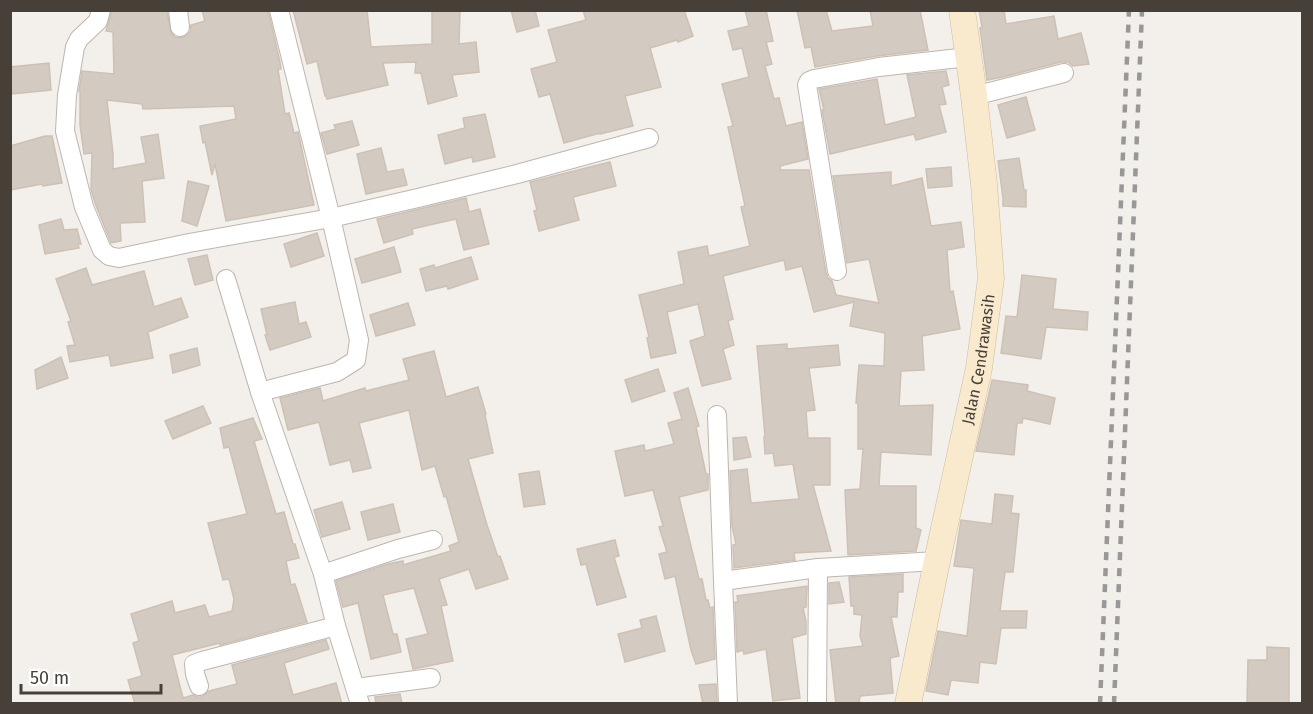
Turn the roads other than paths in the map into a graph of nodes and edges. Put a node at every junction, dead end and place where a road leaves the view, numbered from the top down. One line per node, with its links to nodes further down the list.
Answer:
1 (101, 10): 8 (street)
2 (279, 10): 8 (street)
3 (962, 10): 4 (main road, Jalan Cendrawasih)
4 (969, 57): 6 (main road, Jalan Cendrawasih); 9 (street)
5 (1064, 73): 6 (street)
6 (974, 96): 14 (main road, Jalan Cendrawasih)
7 (649, 138): 8 (street)
8 (331, 218): 11 (street)
9 (837, 271)
10 (226, 279): 11 (street)
11 (260, 392): 16 (street)
12 (717, 416): 17 (street)
13 (433, 540): 16 (street)
14 (937, 561): 15 (street); 24 (main road, Jalan Cendrawasih)
15 (818, 568): 17 (street); 23 (street)
16 (323, 574): 18 (street)
17 (723, 580): 22 (street)
18 (336, 626): 20 (street); 21 (street)
19 (431, 678): 21 (street)
20 (199, 686)
21 (358, 696)
22 (728, 704)
23 (817, 704)
24 (908, 704)

